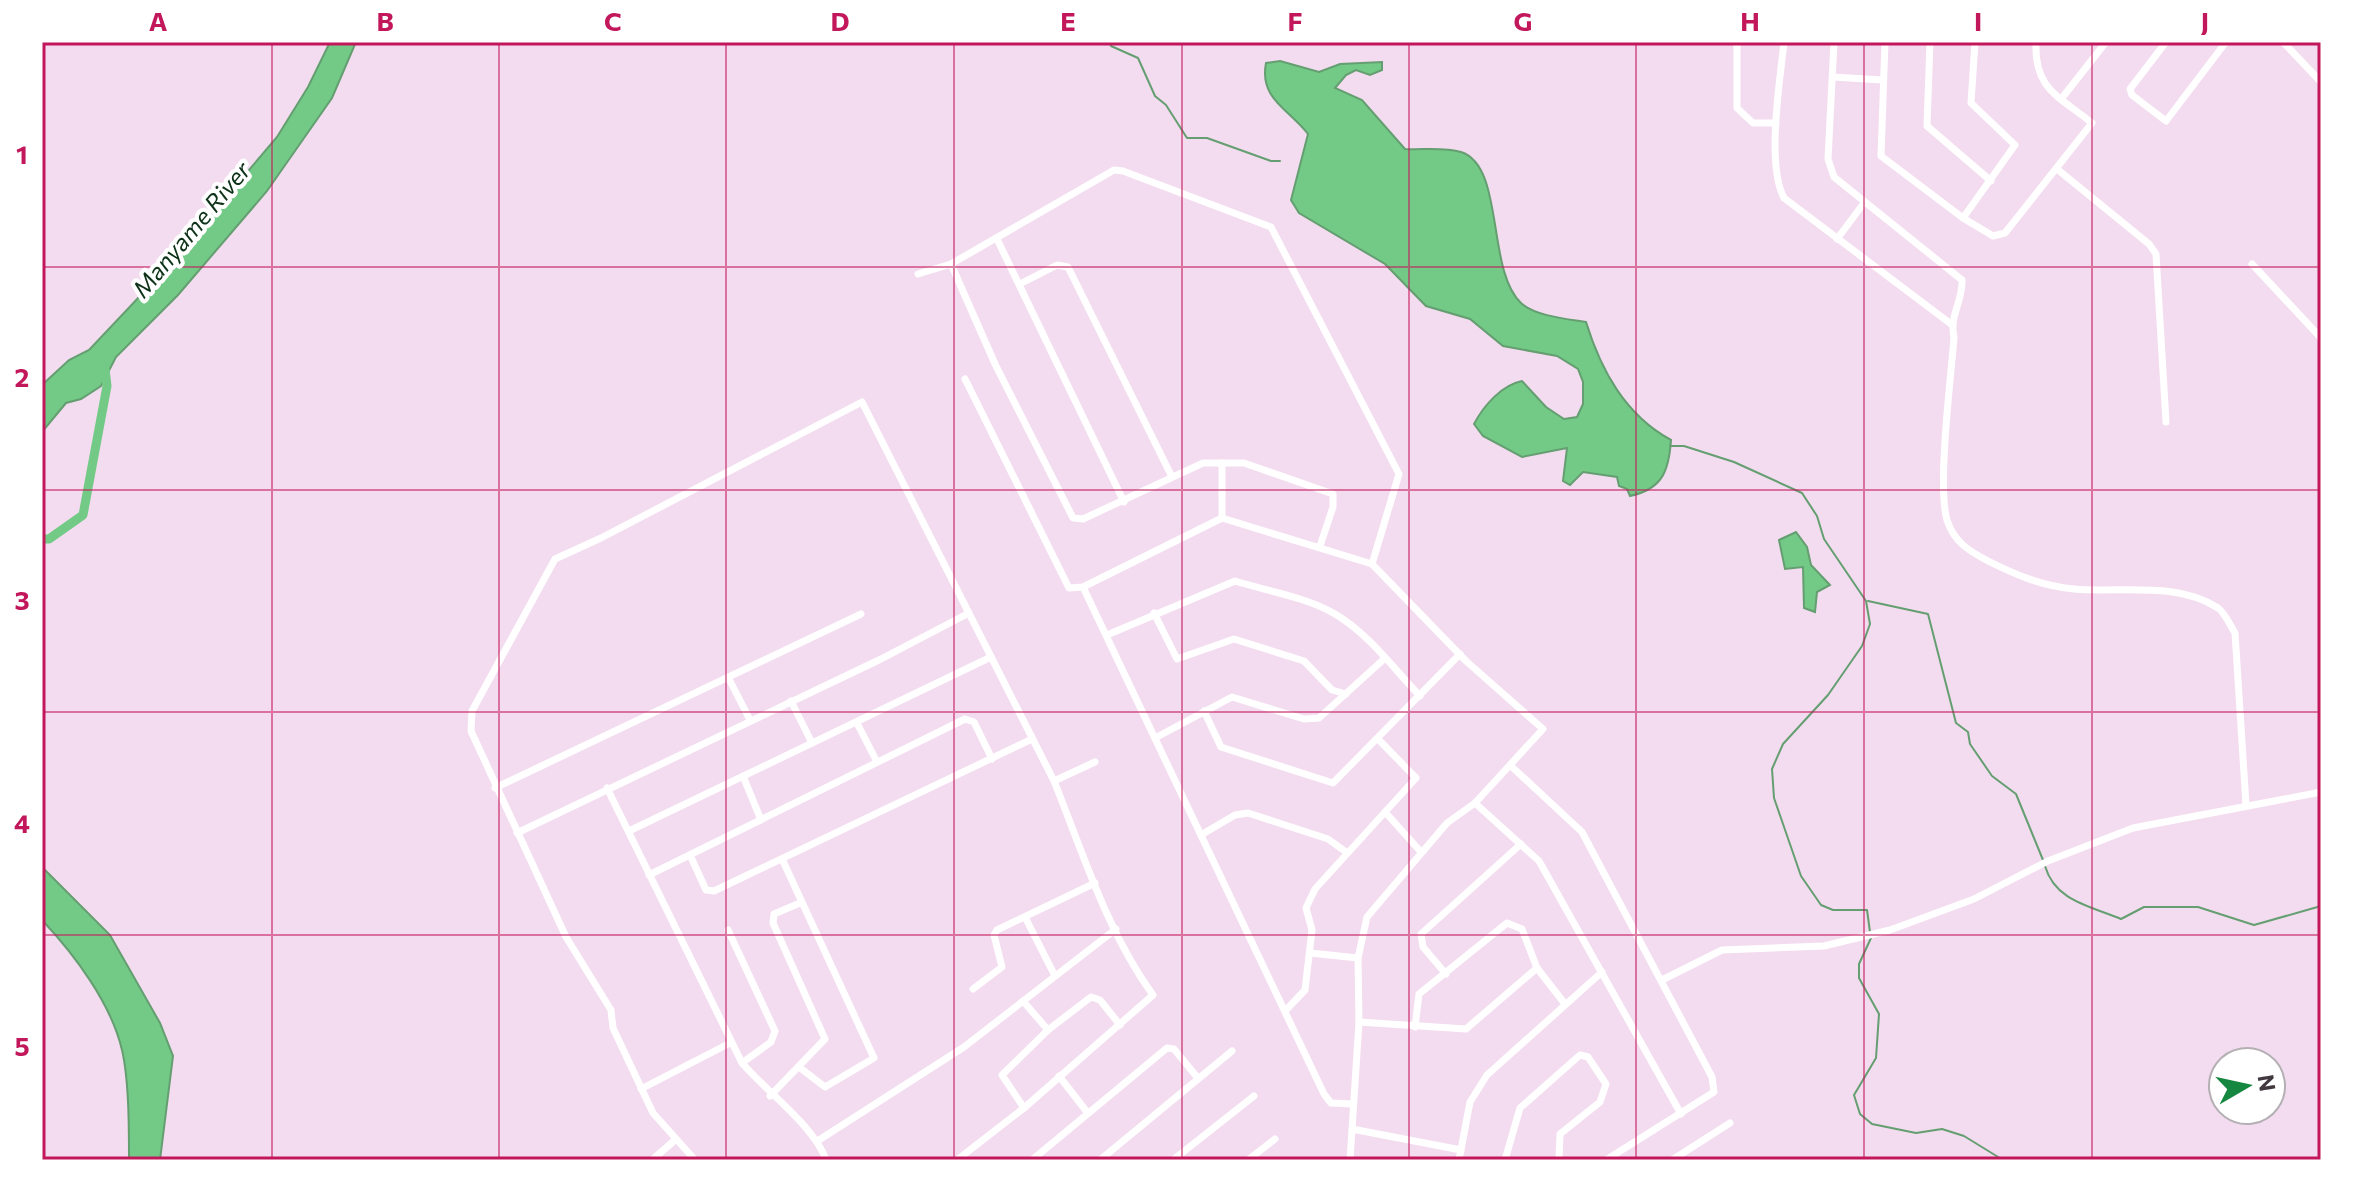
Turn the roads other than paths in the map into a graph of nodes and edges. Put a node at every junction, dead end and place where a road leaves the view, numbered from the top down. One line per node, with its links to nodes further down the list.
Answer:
1 (1737, 42): 16 (street)
2 (1784, 42): 16 (street)
3 (1834, 42): 12 (street)
4 (1885, 42): 13 (street)
5 (1930, 42): 18 (street)
6 (1975, 42): 18 (street)
7 (2036, 42): 15 (street)
8 (2106, 42): 15 (street)
9 (2166, 42): 11 (street)
10 (2283, 42): 14 (street)
11 (2223, 43)
12 (1833, 77): 13 (street); 19 (street)
13 (1882, 80): 20 (street)
14 (2321, 82)
15 (2062, 98): 17 (street)
16 (1776, 123): 22 (street)
17 (2057, 169): 20 (street); 30 (street)
18 (1991, 181): 20 (street)
19 (1864, 203): 22 (street); 27 (street)
20 (1963, 218)
21 (997, 239): 23 (street); 26 (street); 36 (street)
22 (1837, 239): 27 (street)
23 (951, 264): 25 (street); 33 (street)
24 (2252, 264): 28 (street)
25 (918, 274)
26 (1020, 284): 32 (street); 33 (street)
27 (1951, 324): 66 (street)
28 (2321, 338)
29 (965, 379): 37 (street)
30 (2166, 422)
31 (1222, 463): 32 (street); 34 (street); 35 (street)
32 (1172, 477): 33 (street)
33 (1124, 502)
34 (1222, 518): 35 (street); 37 (street)
35 (1320, 546): 36 (street)
36 (1372, 564): 42 (street)
37 (1083, 587): 41 (street)
38 (969, 613): 43 (street); 48 (street); 62 (street)
39 (1154, 613): 41 (street); 44 (street); 46 (street)
40 (861, 614): 45 (street)
41 (1107, 635): 52 (street)
42 (1460, 654): 47 (street); 59 (street)
43 (991, 657): 51 (street); 53 (street)
44 (1384, 659): 46 (street); 47 (street)
45 (728, 677): 50 (street); 62 (street)
46 (1346, 694): 49 (street)
47 (1420, 696): 54 (street)
48 (791, 701): 50 (street); 55 (street)
49 (1204, 711): 52 (street); 54 (street)
50 (750, 720): 63 (street)
51 (857, 723): 55 (street); 57 (street)
52 (1155, 738): 71 (street)
53 (1032, 739): 56 (street); 61 (street)
54 (1378, 739): 67 (street)
55 (812, 743): 60 (street)
56 (992, 759): 57 (street); 76 (street)
57 (877, 762): 68 (street)
58 (1095, 762): 61 (street)
59 (1511, 766): 65 (street); 89 (street)
60 (743, 776): 68 (street); 69 (street)
61 (1054, 781): 78 (street)
62 (495, 788): 70 (street)
63 (607, 788): 69 (street); 70 (street)
64 (2321, 792): 66 (street)
65 (1475, 803): 72 (street); 74 (street)
66 (2246, 805): 89 (street)
67 (1385, 812): 73 (street); 74 (street)
68 (761, 820): 75 (street)
69 (629, 831): 77 (street)
70 (517, 833): 104 (street)
71 (1201, 835): 73 (street); 93 (street)
72 (1521, 844): 86 (street); 87 (street)
73 (1346, 852): 83 (street)
74 (1421, 852): 84 (street)
75 (690, 855): 76 (street); 77 (street)
76 (783, 861): 79 (street)
77 (649, 875): 98 (street)
78 (1095, 883): 80 (street); 81 (street)
79 (800, 903): 101 (street); 101 (street)
80 (1025, 917): 88 (street); 90 (street)
81 (1116, 929): 88 (street); 95 (street)
82 (728, 930): 100 (street)
83 (1310, 953): 84 (street); 93 (street)
84 (1358, 958): 94 (street)
85 (1537, 968): 87 (street); 92 (street); 96 (street)
86 (1602, 972): 92 (street); 110 (street)
87 (1446, 974): 96 (street)
88 (1055, 976): 91 (street)
89 (1662, 980): 110 (street)
90 (973, 989)
91 (1023, 1001): 97 (street); 115 (street)
92 (1565, 1004): 116 (street)
93 (1286, 1010): 107 (street)
94 (1359, 1022): 96 (street); 107 (street)
95 (1120, 1025): 97 (street); 102 (street)
96 (1415, 1027)
97 (1048, 1030): 108 (street)
98 (730, 1043): 100 (street); 104 (street)
99 (1232, 1051): 103 (street)
100 (742, 1063): 105 (street)
101 (799, 1067): 105 (street)
102 (1059, 1076): 108 (street); 109 (street)
103 (1197, 1077): 109 (street); 117 (street)
104 (641, 1089): 114 (street)
105 (770, 1096): 115 (street)
106 (1254, 1096): 125 (street)
107 (1353, 1104): 112 (street)
108 (1024, 1108): 121 (street)
109 (1087, 1112): 122 (street)
110 (1681, 1114): 131 (street)
111 (1730, 1123): 132 (street)
112 (1352, 1129): 116 (street); 127 (street)
113 (1275, 1139): 126 (street)
114 (675, 1140): 118 (street); 119 (street)
115 (819, 1140): 120 (street)
116 (1461, 1150): 128 (street)
117 (1112, 1151): 123 (street); 124 (street)
118 (652, 1160)
119 (695, 1160)
120 (826, 1160)
121 (957, 1160)
122 (1032, 1160)
123 (1100, 1160)
124 (1120, 1160)
125 (1173, 1160)
126 (1248, 1160)
127 (1350, 1160)
128 (1459, 1160)
129 (1505, 1160): 130 (street)
130 (1559, 1160)
131 (1606, 1160)
132 (1672, 1160)

